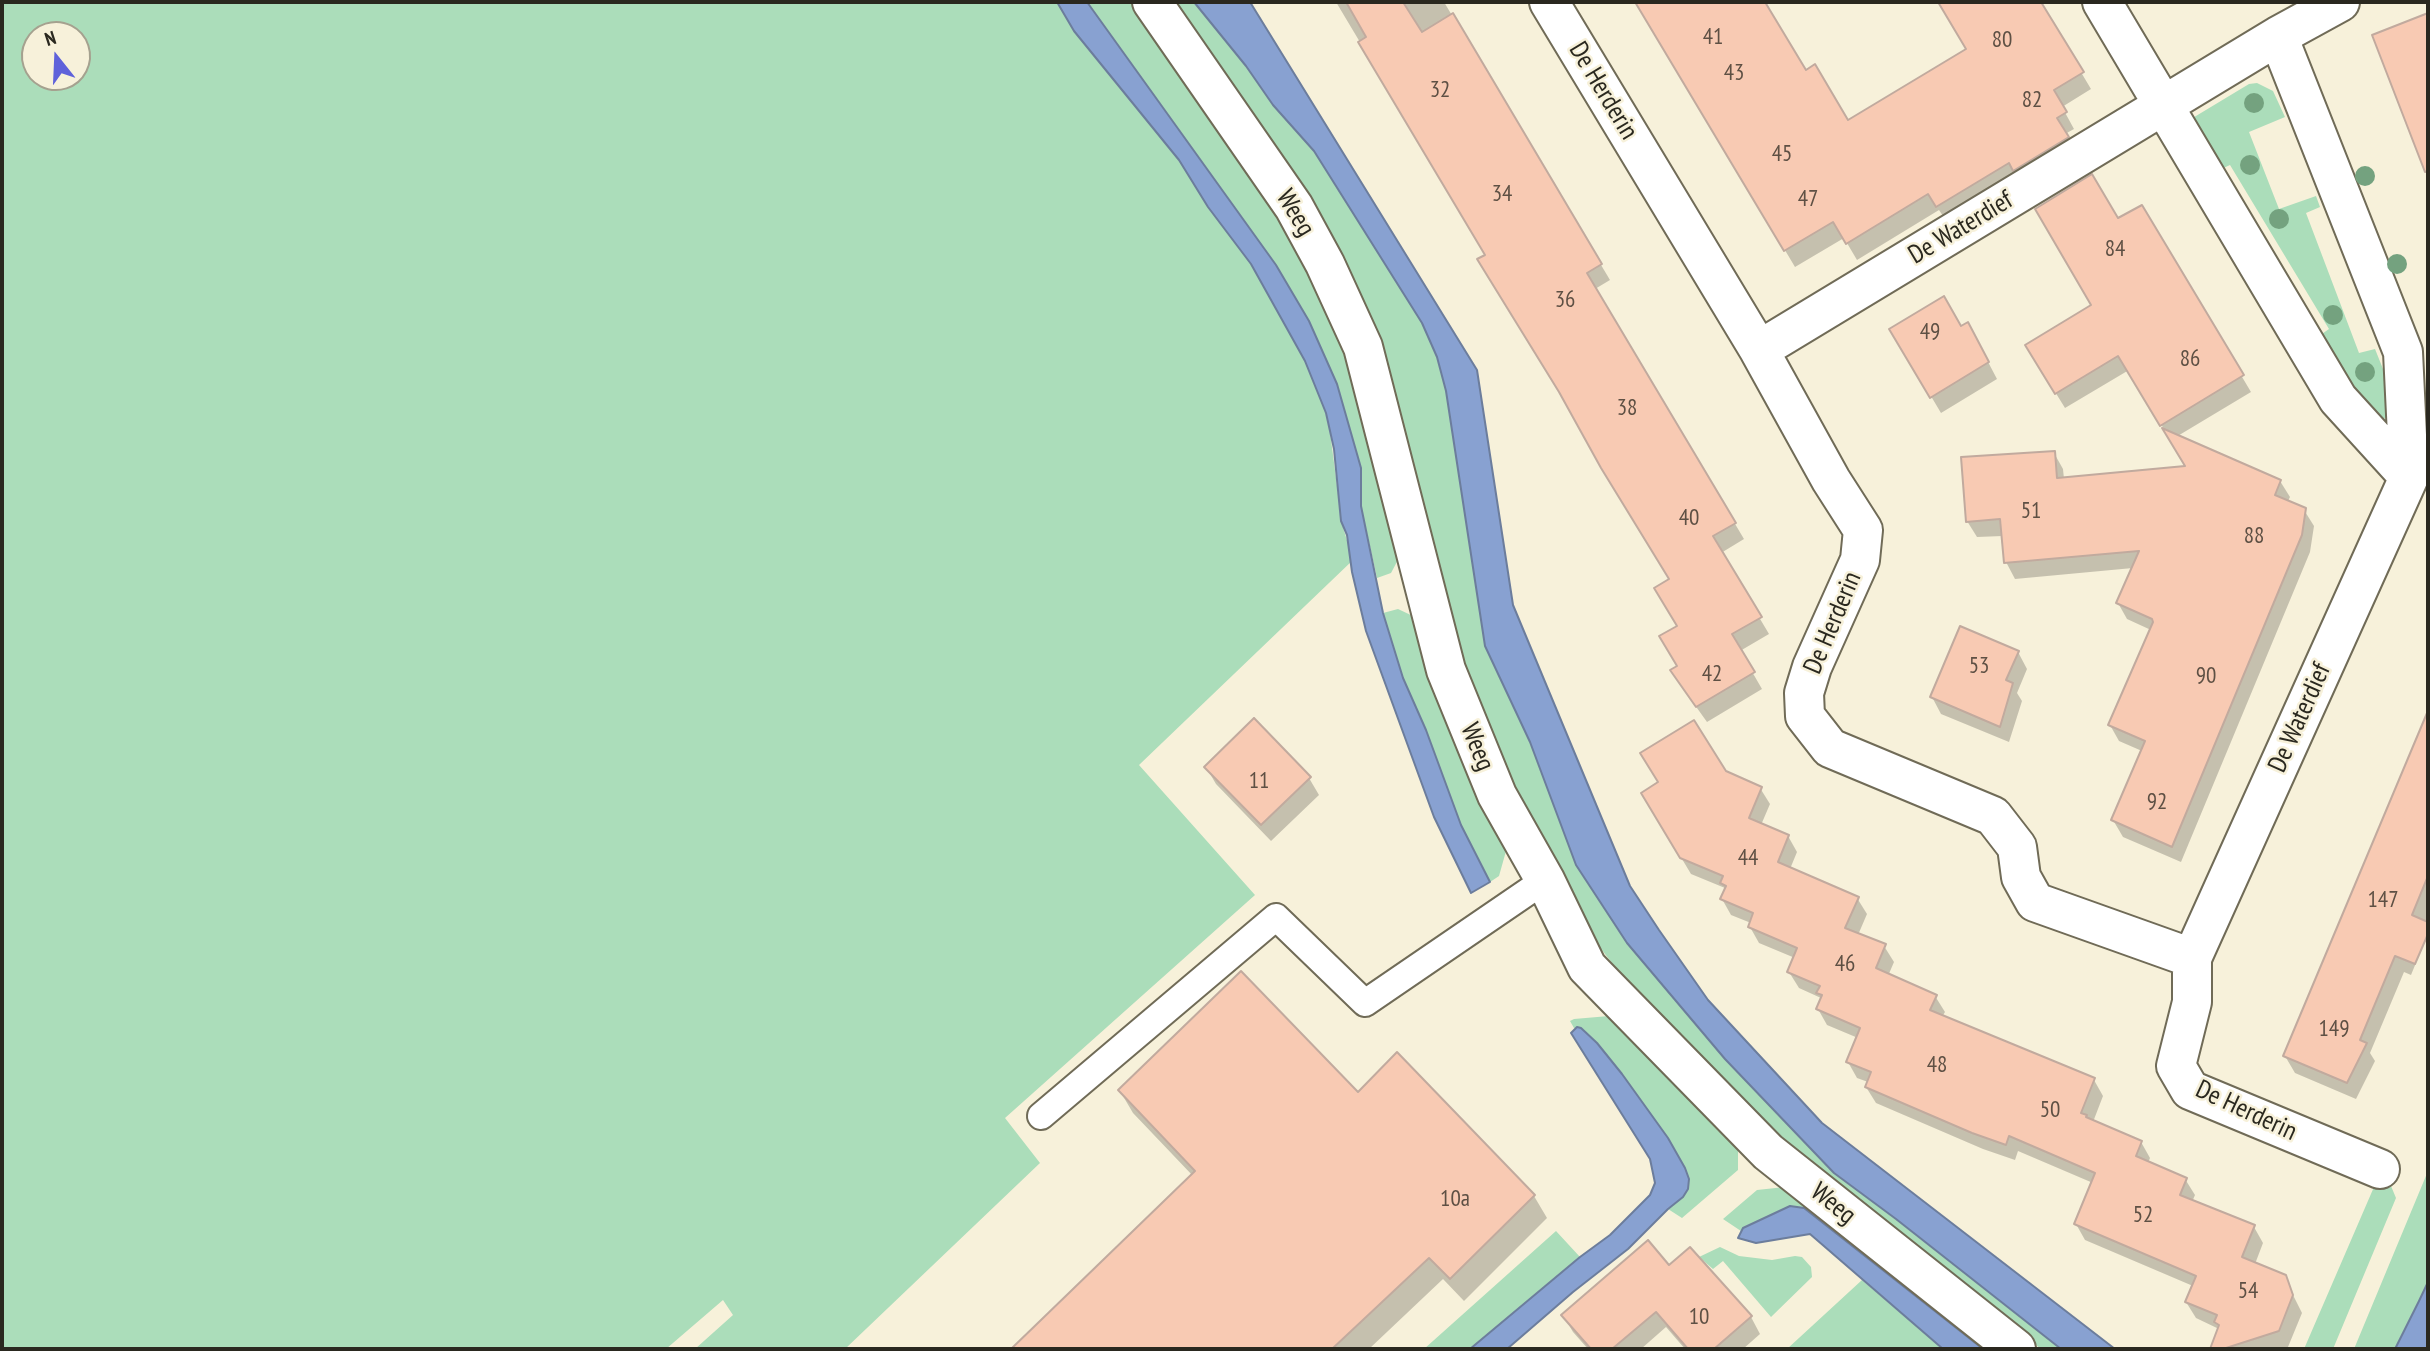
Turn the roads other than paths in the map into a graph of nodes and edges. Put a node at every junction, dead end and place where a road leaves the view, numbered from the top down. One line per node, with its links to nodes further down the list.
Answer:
1 (1152, 2): 9 (street, Weeg)
2 (1549, 2): 7 (street, De Herderin)
3 (2102, 2): 6 (street)
4 (2340, 2): 5 (street, De Waterdief)
5 (2278, 36): 6 (street, De Waterdief); 8 (street, De Waterdief)
6 (2164, 106): 7 (street, De Waterdief); 8 (street)
7 (1759, 350): 10 (street, De Herderin)
8 (2409, 477): 10 (street, De Waterdief)
9 (1545, 880): 11 (lane); 13 (street, Weeg)
10 (2192, 958): 12 (street, De Herderin)
11 (1041, 1116)
12 (2380, 1169)
13 (2016, 1349)

